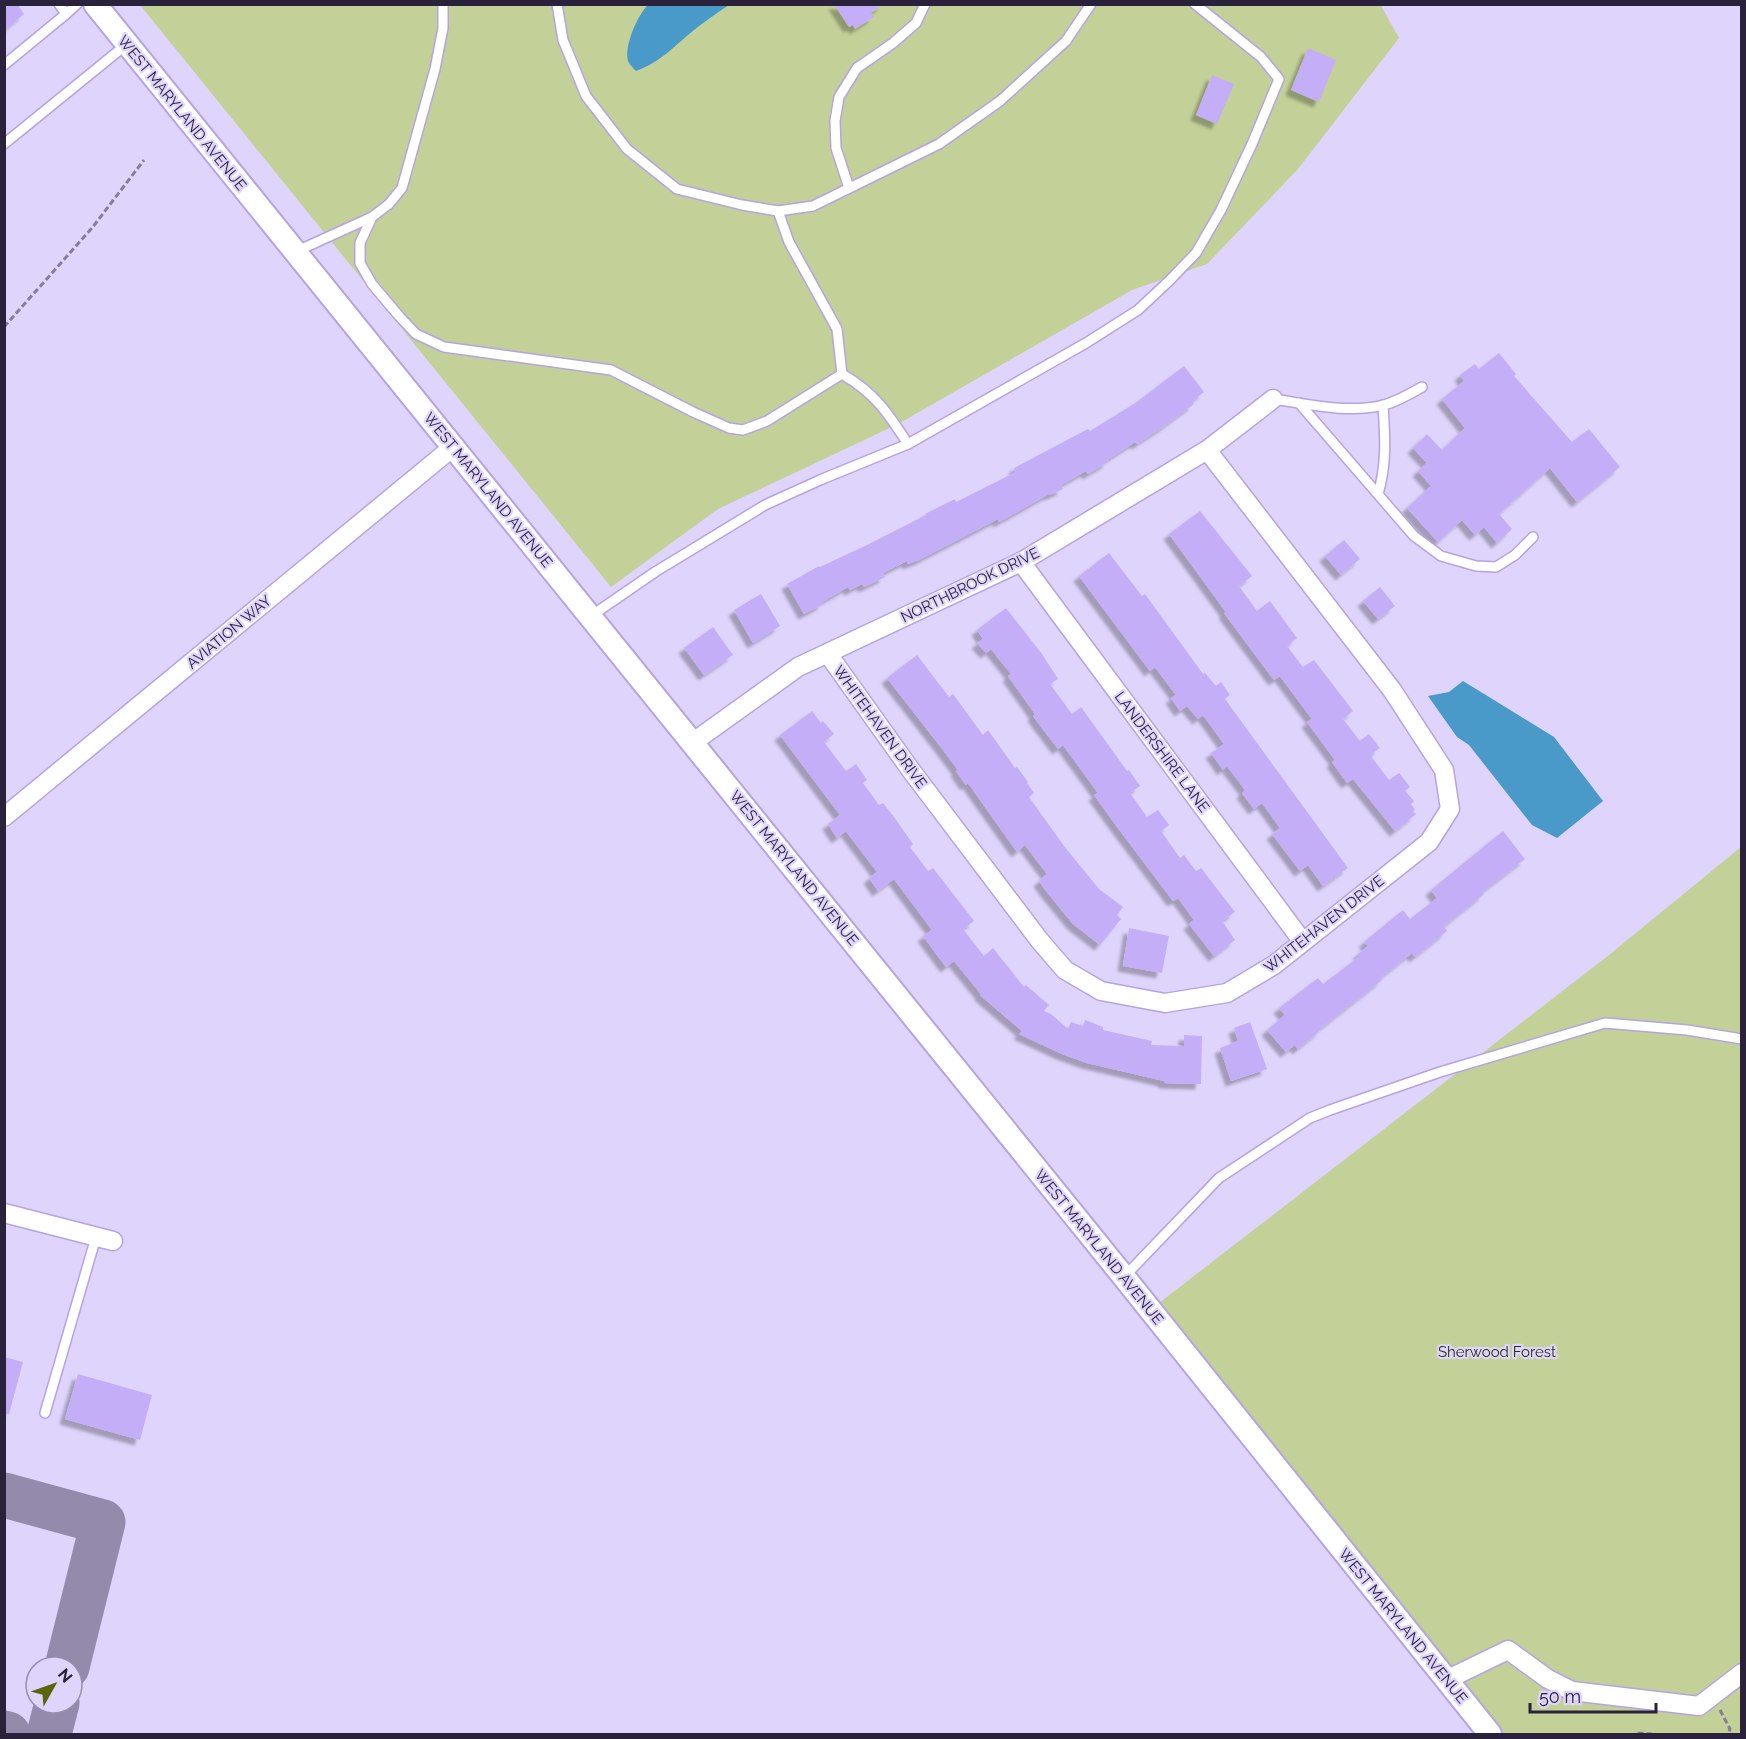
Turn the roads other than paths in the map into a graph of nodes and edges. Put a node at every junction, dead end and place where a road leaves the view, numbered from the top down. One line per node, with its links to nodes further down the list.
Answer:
1 (59, 4): 9 (lane)
2 (77, 4): 9 (lane)
3 (94, 4): 10 (street, WEST MARYLAND AVENUE)
4 (443, 4): 15 (lane)
5 (557, 4): 14 (lane)
6 (925, 4): 13 (lane)
7 (1091, 4): 13 (lane)
8 (1195, 4): 22 (lane)
9 (66, 14): 11 (lane)
10 (127, 45): 12 (lane); 16 (street, WEST MARYLAND AVENUE)
11 (4, 65)
12 (4, 144)
13 (849, 188): 14 (lane)
14 (778, 211): 17 (lane)
15 (372, 217): 16 (lane); 17 (lane)
16 (295, 252): 23 (street, WEST MARYLAND AVENUE)
17 (842, 374): 22 (lane)
18 (1422, 387): 21 (lane)
19 (1273, 399): 20 (lane); 24 (street, NORTHBROOK DRIVE)
20 (1299, 403): 21 (lane); 25 (lane)
21 (1383, 405): 25 (lane)
22 (908, 444): 28 (lane)
23 (453, 447): 28 (street, WEST MARYLAND AVENUE); 31 (street, AVIATION WAY)
24 (1207, 450): 27 (street, NORTHBROOK DRIVE); 32 (street, WHITEHAVEN DRIVE)
25 (1378, 494): 26 (lane)
26 (1533, 537)
27 (1021, 562): 29 (street, NORTHBROOK DRIVE); 32 (street, LANDERSHIRE LANE)
28 (591, 616): 30 (street, WEST MARYLAND AVENUE)
29 (828, 654): 30 (street, NORTHBROOK DRIVE); 32 (street, WHITEHAVEN DRIVE)
30 (692, 742): 36 (street, WEST MARYLAND AVENUE)
31 (4, 817)
32 (1303, 942)
33 (1742, 1039): 36 (lane)
34 (4, 1213): 35 (street)
35 (104, 1239): 37 (lane)
36 (1124, 1277): 39 (street, WEST MARYLAND AVENUE)
37 (45, 1413)
38 (1742, 1674): 39 (street)
39 (1446, 1680): 40 (street, WEST MARYLAND AVENUE)
40 (1490, 1734)

